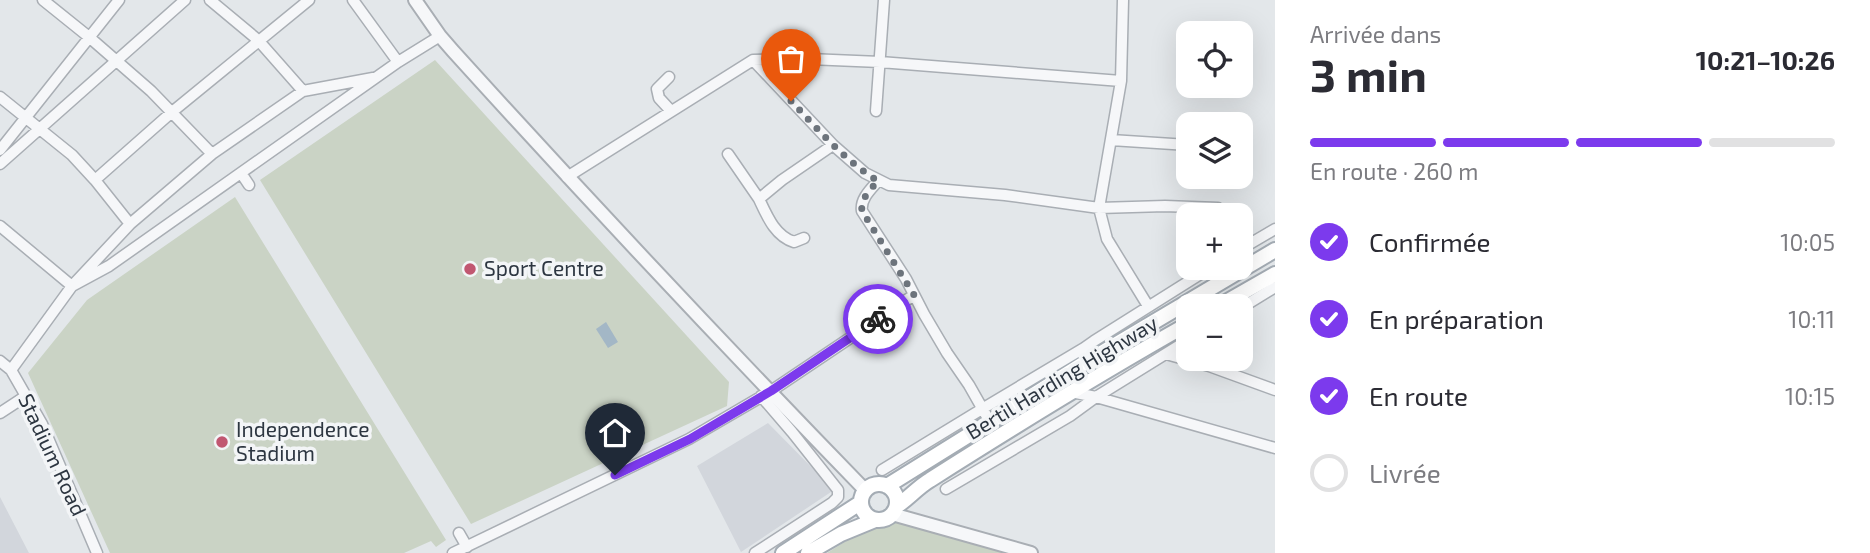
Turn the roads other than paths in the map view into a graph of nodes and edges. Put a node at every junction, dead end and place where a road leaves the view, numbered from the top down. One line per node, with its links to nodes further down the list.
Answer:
1 (43, 0): 11 (street)
2 (119, 0): 11 (street)
3 (185, 0): 14 (street)
4 (210, 0): 12 (street)
5 (309, 0): 12 (street)
6 (353, 0): 15 (street)
7 (415, 0): 10 (street)
8 (884, 0): 16 (street)
9 (1123, 0): 19 (street)
10 (440, 36): 15 (street); 35 (street)
11 (89, 37): 14 (street); 25 (street)
12 (258, 40): 20 (street); 24 (street)
13 (753, 60): 16 (street); 22 (street); 29 (street)
14 (117, 61): 24 (street); 26 (street)
15 (398, 62): 17 (street)
16 (880, 62): 19 (street); 23 (street)
17 (377, 77): 20 (street); 34 (street)
18 (669, 77): 22 (street)
19 (1121, 81): 27 (street)
20 (303, 91): 31 (street)
21 (0, 97): 25 (street)
22 (671, 111): 35 (street)
23 (876, 111)
24 (172, 112): 31 (street); 36 (street)
25 (25, 118): 26 (street); 30 (street)
26 (40, 129): 33 (street); 36 (street)
27 (1111, 140): 28 (street); 41 (street)
28 (1176, 144)
29 (833, 145): 37 (street); 39 (street)
30 (0, 150)
31 (212, 154): 42 (street)
32 (728, 154): 39 (street)
33 (0, 164)
34 (241, 173): 38 (street); 50 (street)
35 (567, 177): 65 (street)
36 (95, 180): 42 (street)
37 (878, 181): 41 (street); 53 (street)
38 (249, 185)
39 (759, 198): 45 (street)
40 (1176, 206): 41 (street)
41 (1099, 208): 55 (street)
42 (130, 224): 50 (street)
43 (0, 226): 50 (street)
44 (1275, 229): 46 (street)
45 (804, 239)
46 (1253, 240)
47 (1275, 250): 61 (main road, Bertil Harding Highway)
48 (1275, 274): 52 (main road)
49 (1190, 280): 55 (street)
50 (72, 286): 62 (street)
51 (1275, 287): 54 (street)
52 (1240, 294)
53 (914, 295): 65 (street); 68 (street)
54 (1253, 301)
55 (1148, 306): 57 (street)
56 (1176, 331): 64 (main road, Bertil Harding Highway)
57 (1084, 348): 61 (street); 68 (street)
58 (1176, 348): 59 (street)
59 (1166, 354): 63 (street); 67 (street)
60 (0, 361): 62 (street, Stadium Road)
61 (1083, 364): 70 (main road, Bertil Harding Highway)
62 (11, 370): 66 (street, Stadium Road)
63 (1275, 390)
64 (1070, 392): 67 (street); 76 (main road, Bertil Harding Highway)
65 (766, 394): 75 (street); 79 (street); 82 (street)
66 (26, 396): 69 (street); 80 (street, Stadium Road)
67 (1096, 397): 71 (street); 74 (street)
68 (982, 408): 70 (street); 72 (street)
69 (0, 413)
70 (990, 422): 73 (main road, Bertil Harding Highway)
71 (1275, 448)
72 (882, 470)
73 (887, 486): 75 (main road); 76 (main road)
74 (946, 489)
75 (863, 496): 77 (main road); 83 (main road)
76 (894, 510): 77 (main road); 85 (street)
77 (875, 520): 84 (main road)
78 (459, 533): 79 (street)
79 (467, 547): 81 (street)
80 (97, 553)
81 (453, 553)
82 (755, 553)
83 (783, 553)
84 (808, 553)
85 (1031, 553)

